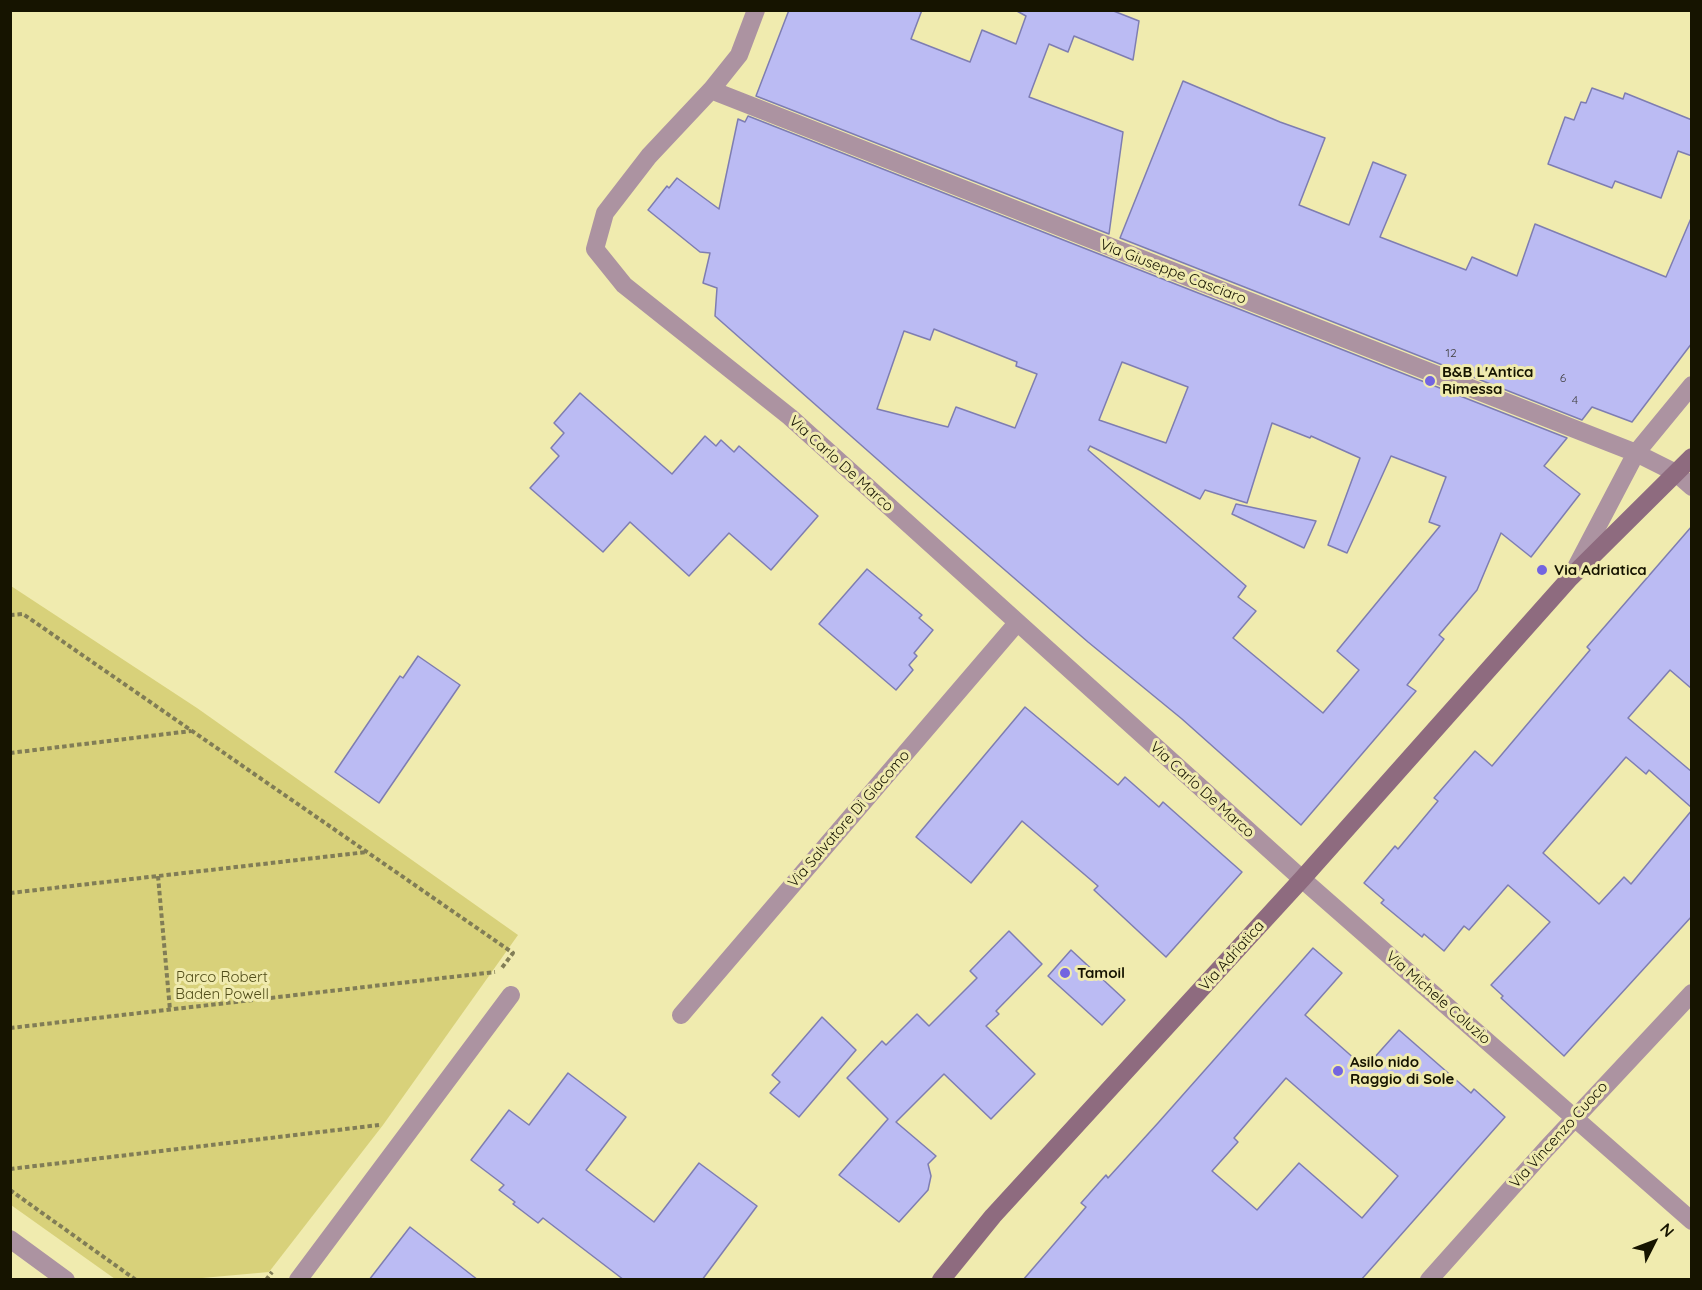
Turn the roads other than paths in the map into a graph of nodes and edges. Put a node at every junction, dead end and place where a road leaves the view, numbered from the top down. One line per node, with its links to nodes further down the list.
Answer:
1 (756, 10): 2 (street, Via Carlo De Marco)
2 (711, 90): 4 (street, Via Giuseppe Casciaro); 9 (street, Via Carlo De Marco)
3 (1692, 385): 4 (street, Via Adriatica)
4 (1636, 453): 6 (street, Via Giuseppe Casciaro); 8 (street, Via Adriatica)
5 (1692, 457): 6 (street, Via Adriatica)
6 (1676, 473): 7 (street, Via Giuseppe Casciaro); 8 (street, Via Adriatica)
7 (1692, 487)
8 (1570, 578): 10 (street, Via Adriatica)
9 (1017, 623): 10 (street, Via Carlo De Marco); 13 (street, Via Salvatore Di Giacomo)
10 (1302, 879): 14 (street, Via Michele Coluzio); 19 (street, Via Adriatica)
11 (1692, 993): 14 (street, Via Vincenzo Cuoco)
12 (511, 995): 18 (street)
13 (681, 1015)
14 (1575, 1117): 15 (street, Via Michele Coluzio); 20 (street, Via Vincenzo Cuoco)
15 (1692, 1221)
16 (10, 1239): 17 (street)
17 (66, 1280)
18 (298, 1280)
19 (941, 1280)
20 (1429, 1280)

